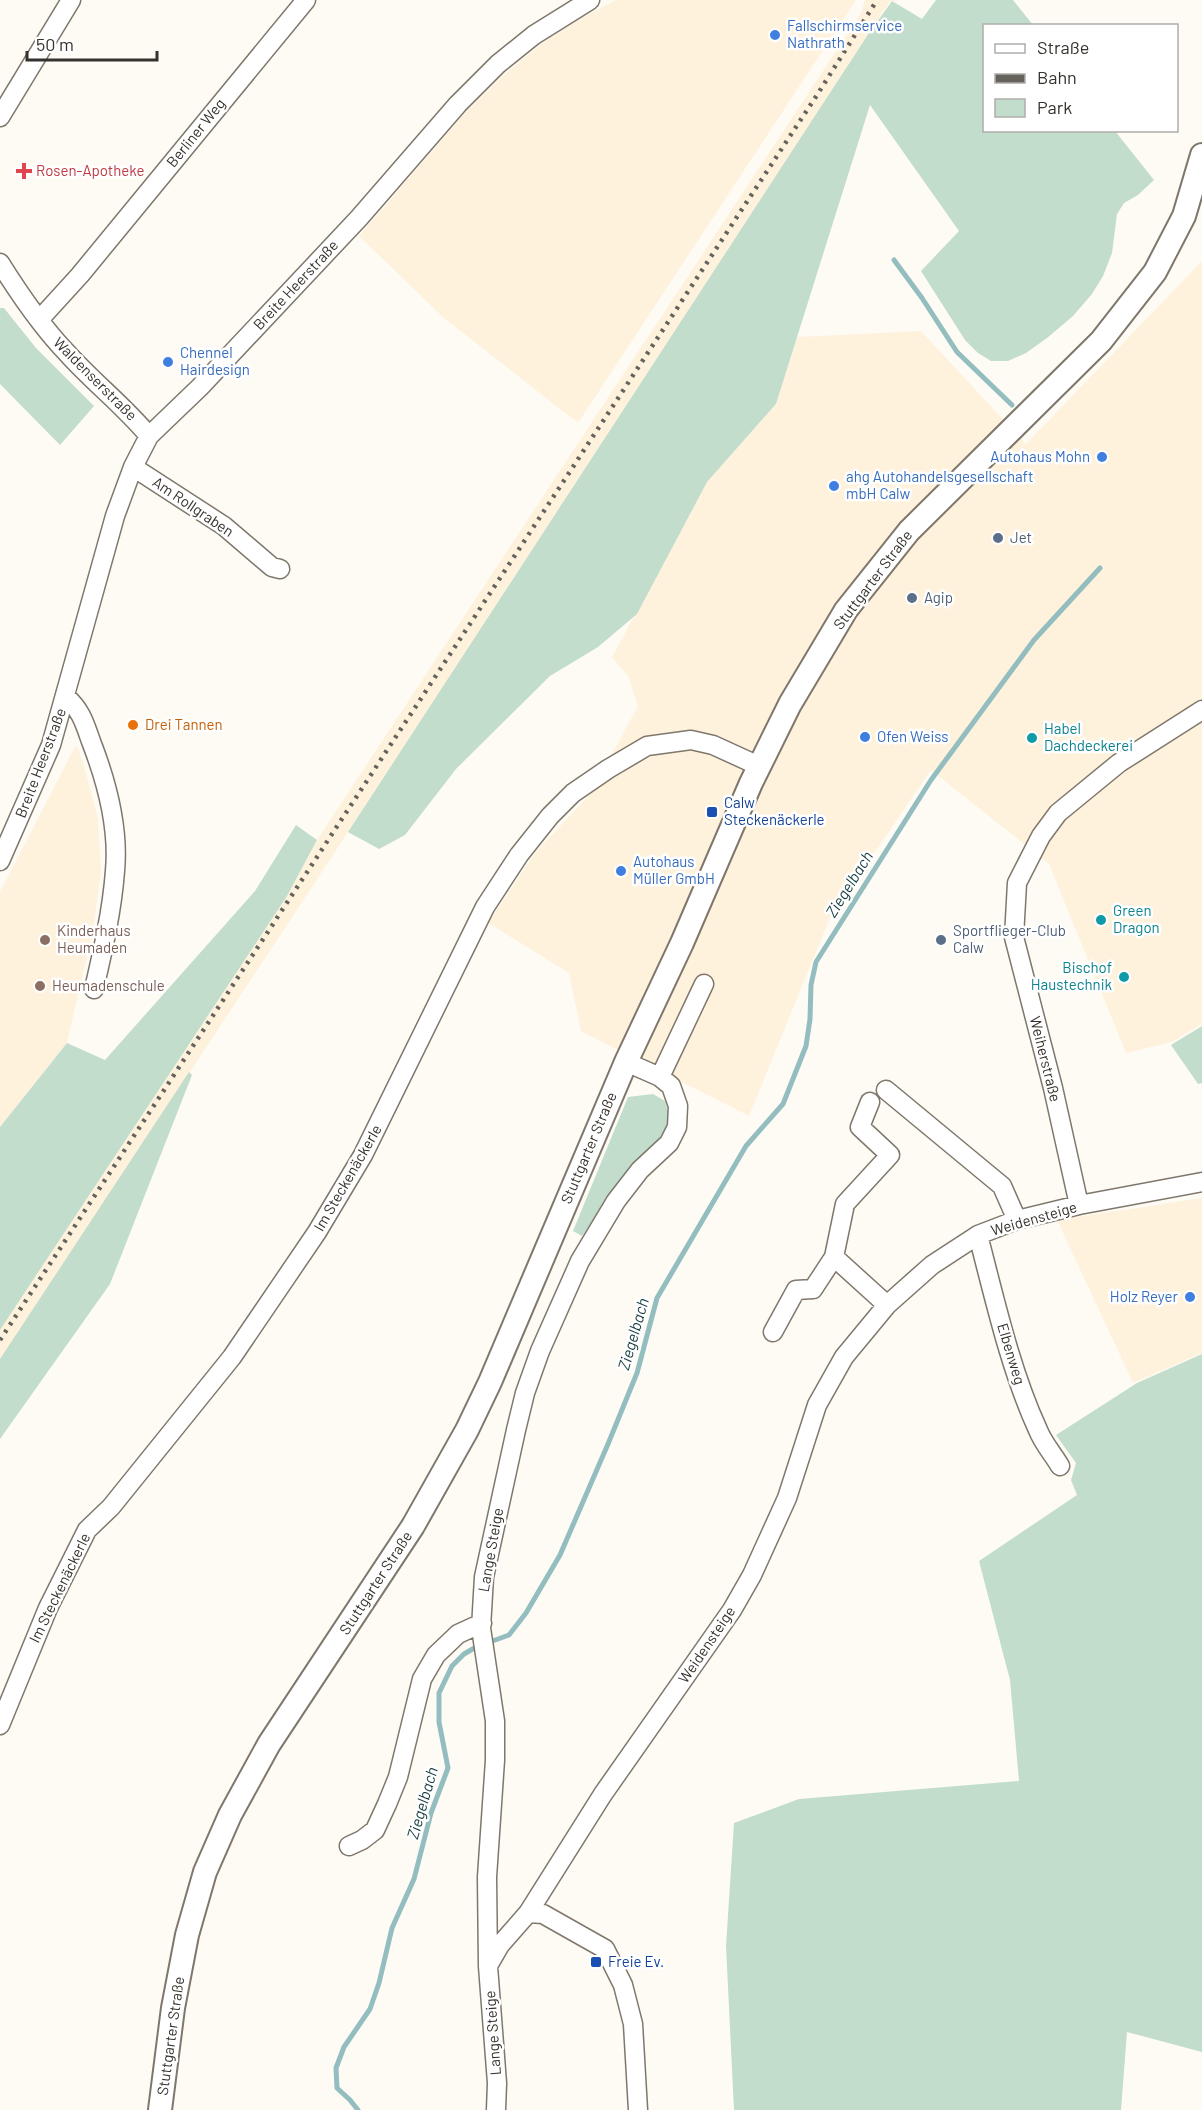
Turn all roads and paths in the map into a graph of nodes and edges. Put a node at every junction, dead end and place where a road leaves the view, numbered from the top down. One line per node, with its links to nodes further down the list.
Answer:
1 (71, 0): 4 (street)
2 (306, 0): 8 (street, Berliner Weg)
3 (590, 0): 9 (street, Breite Heerstraße)
4 (0, 117)
5 (1202, 155): 6 (main road, Stuttgarter Straße)
6 (1195, 204): 14 (main road, Stuttgarter Straße)
7 (0, 263): 8 (street, Waldenserstraße)
8 (39, 320): 9 (street, Waldenserstraße)
9 (150, 436): 10 (street, Breite Heerstraße)
10 (134, 467): 11 (street, Am Rollgraben); 12 (street, Breite Heerstraße)
11 (280, 569)
12 (66, 697): 15 (street, Breite Heerstraße); 17 (street, Breite Heerstraße)
13 (1202, 710): 23 (street, Weiherstraße)
14 (759, 766): 18 (main road, Stuttgarter Straße); 31 (street, Im Steckenäckerle)
15 (0, 861)
16 (704, 984): 19 (street)
17 (94, 989)
18 (626, 1062): 19 (street); 35 (main road, Stuttgarter Straße)
19 (660, 1077): 30 (street, Lange Steige)
20 (886, 1090): 24 (street)
21 (870, 1102): 26 (street)
22 (1202, 1182): 23 (street, Weidensteige)
23 (1079, 1205): 24 (street, Weidensteige)
24 (1017, 1220): 25 (street, Weidensteige)
25 (978, 1235): 27 (street, Weidensteige); 29 (street, Elbenweg)
26 (834, 1257): 27 (street); 28 (street)
27 (887, 1305): 33 (street, Weidensteige)
28 (773, 1332)
29 (1060, 1466)
30 (481, 1625): 32 (street); 34 (street, Lange Steige)
31 (0, 1725)
32 (349, 1846)
33 (528, 1913): 34 (street, Weidensteige); 37 (street)
34 (488, 1966): 36 (street, Lange Steige)
35 (160, 2110)
36 (496, 2110)
37 (638, 2110)

